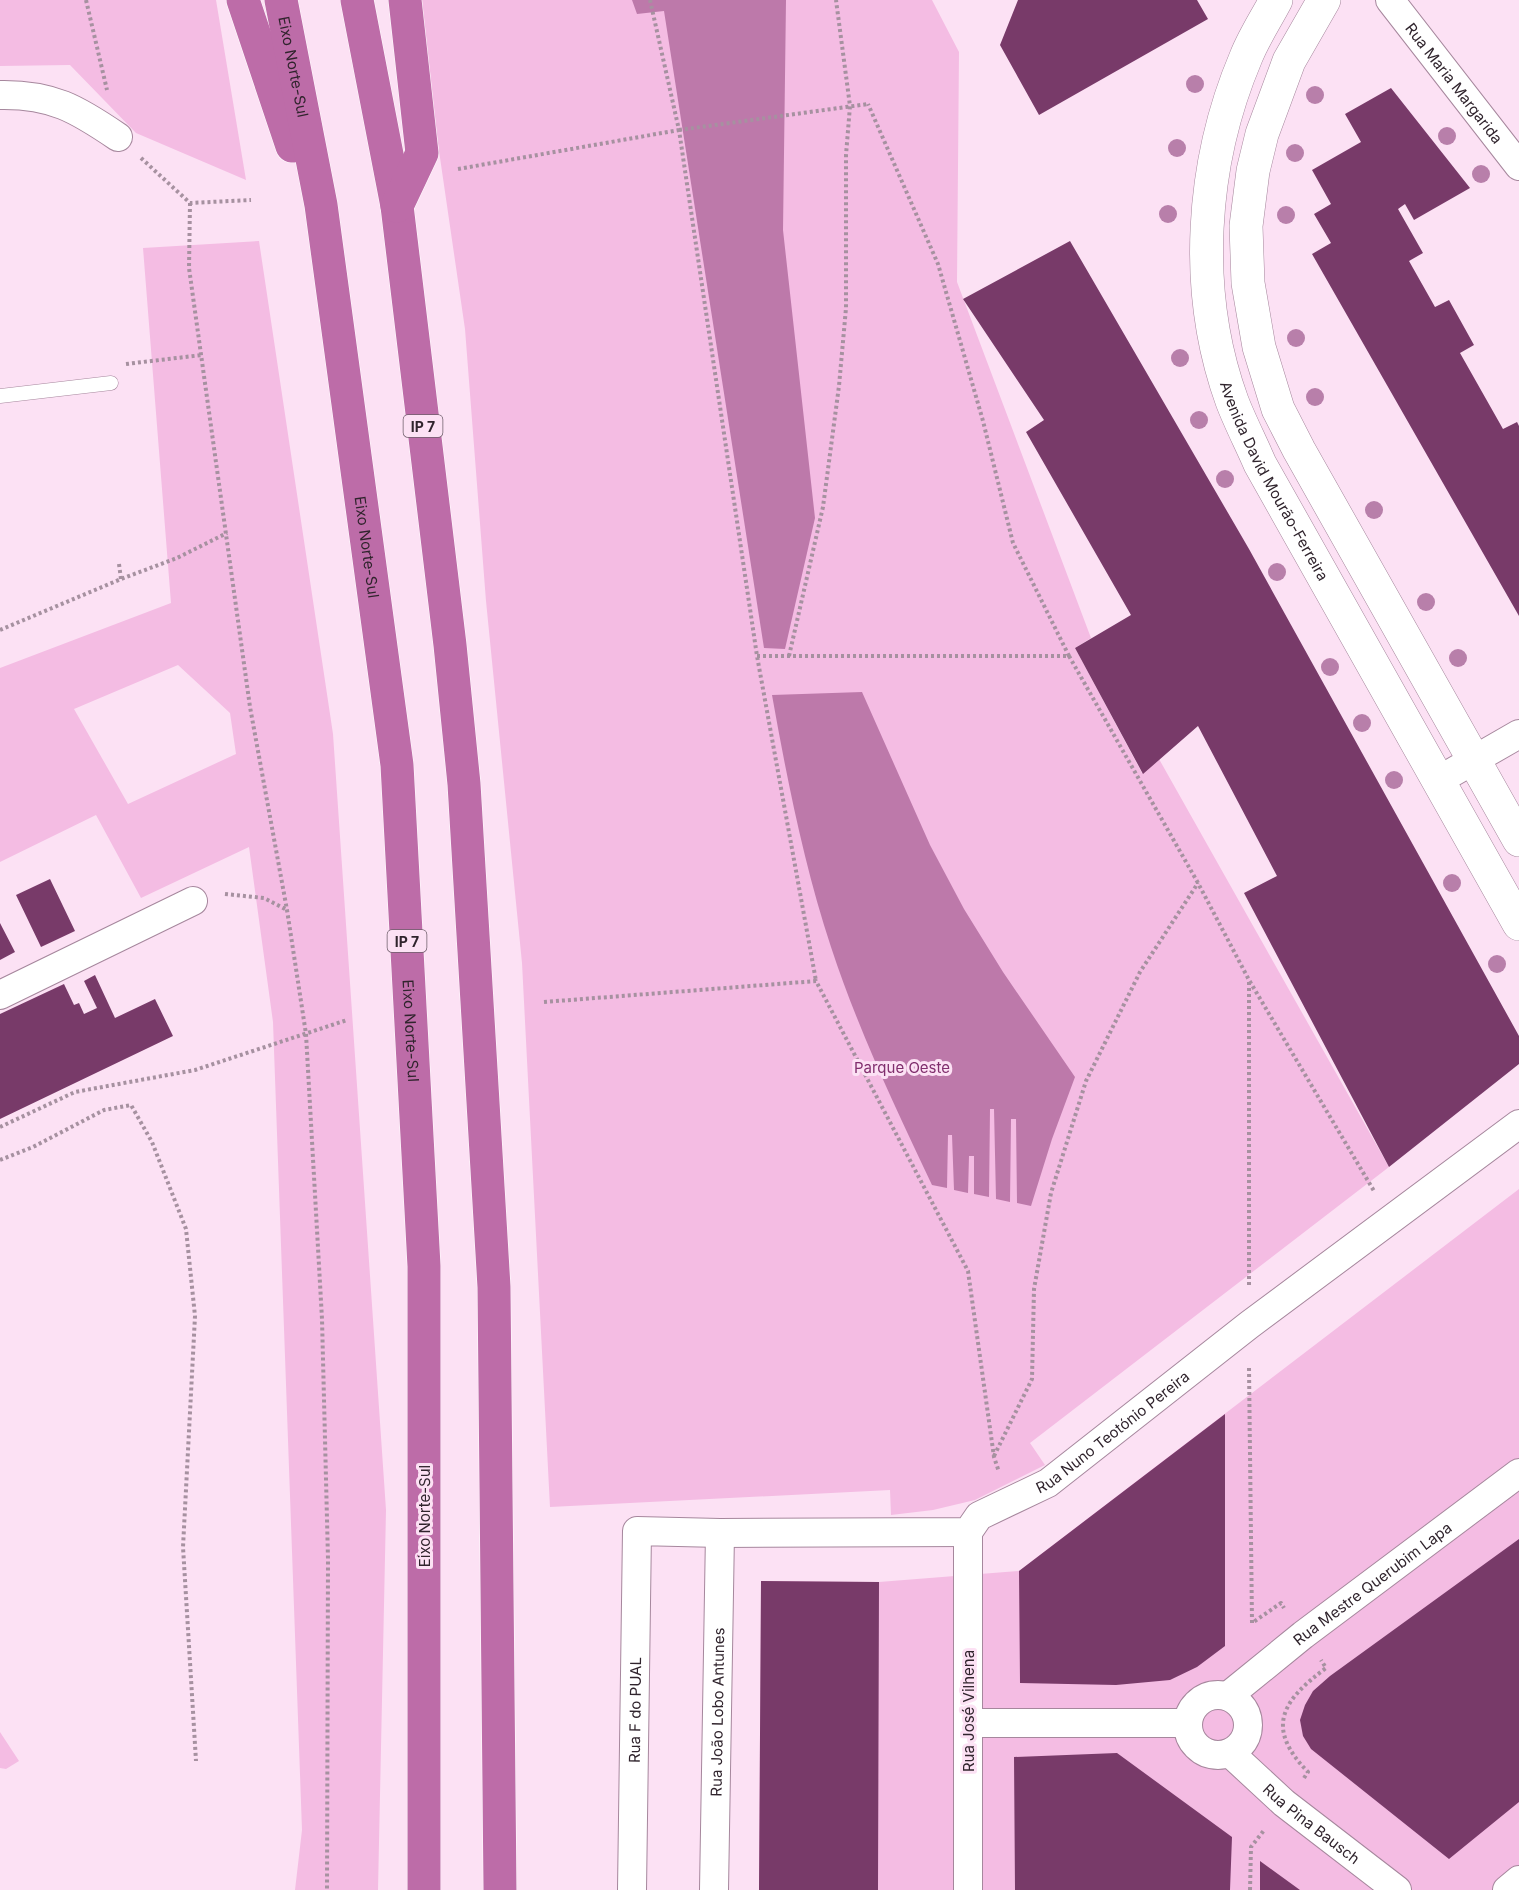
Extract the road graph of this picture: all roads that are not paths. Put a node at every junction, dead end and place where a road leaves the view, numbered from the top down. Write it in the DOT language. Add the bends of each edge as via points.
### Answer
graph roads {
  1 [pos="243,0"];
  2 [pos="281,0"];
  3 [pos="357,0"];
  4 [pos="405,0"];
  5 [pos="1276,0"];
  6 [pos="1324,0"];
  7 [pos="1390,0"];
  8 [pos="0,95"];
  9 [pos="118,137"];
  10 [pos="1519,166"];
  11 [pos="397,206"];
  12 [pos="328,254"];
  13 [pos="111,383"];
  14 [pos="0,396"];
  15 [pos="1519,734"];
  16 [pos="1474,759"];
  17 [pos="1439,780"];
  18 [pos="1519,840"];
  19 [pos="193,901"];
  20 [pos="1519,924"];
  21 [pos="0,995"];
  22 [pos="1519,1124"];
  23 [pos="1519,1473"];
  24 [pos="968,1532"];
  25 [pos="720,1533"];
  26 [pos="1228,1696"];
  27 [pos="1187,1723"];
  28 [pos="969,1724"];
  29 [pos="1230,1753"];
  30 [pos="1519,1880"];
  31 [pos="424,1890"];
  32 [pos="500,1890"];
  33 [pos="632,1890"];
  34 [pos="714,1890"];
  35 [pos="968,1890"];
  36 [pos="1397,1890"];
  37 [pos="1507,1890"];
  1 -- 12 [label="highway"];
  2 -- 12 [label="highway, Eixo Norte-Sul / IP 7"];
  3 -- 11 [label="highway, IP 7"];
  4 -- 11 [label="highway" via="422,153"];
  5 -- 17 [label="street, Avenida David Mourão-Ferreira" via="1246,56 1222,127 1208,202 1206,268 1213,333 1232,401 1260,464"];
  6 -- 16 [label="street" via="1289,61 1253,171 1246,226 1248,283 1258,347 1288,429"];
  7 -- 10 [label="street, Rua Maria Margarida"];
  8 -- 9 [label="street" via="57,102 81,112"];
  11 -- 32 [label="highway, IP 7" via="464,784 494,1287"];
  12 -- 31 [label="highway, Eixo Norte-Sul / IP 7" via="398,777 424,1266"];
  13 -- 14 [label="lane"];
  15 -- 16 [label="street"];
  16 -- 17 [label="street"];
  16 -- 18 [label="street"];
  17 -- 20 [label="street, Avenida David Mourão-Ferreira"];
  19 -- 21 [label="street"];
  22 -- 24 [label="street, Rua Nuno Teotónio Pereira" via="1249,1325 1048,1483 979,1516"];
  23 -- 26 [label="street, Rua Mestre Querubim Lapa"];
  24 -- 25 [label="street"];
  24 -- 28 [label="street, Rua José Vilhena"];
  25 -- 33 [label="street, Rua F do PUAL" via="637,1531"];
  25 -- 34 [label="street, Rua João Lobo Antunes"];
  26 -- 27 [label="street" via="1201,1699"];
  26 -- 29 [label="street" via="1244,1710 1248,1730 1238,1748"];
  27 -- 28 [label="street"];
  27 -- 29 [label="street" via="1188,1733 1200,1750 1219,1756"];
  28 -- 35 [label="street, Rua José Vilhena"];
  29 -- 36 [label="street, Rua Pina Bausch" via="1284,1803"];
  30 -- 37 [label="street"];
}
